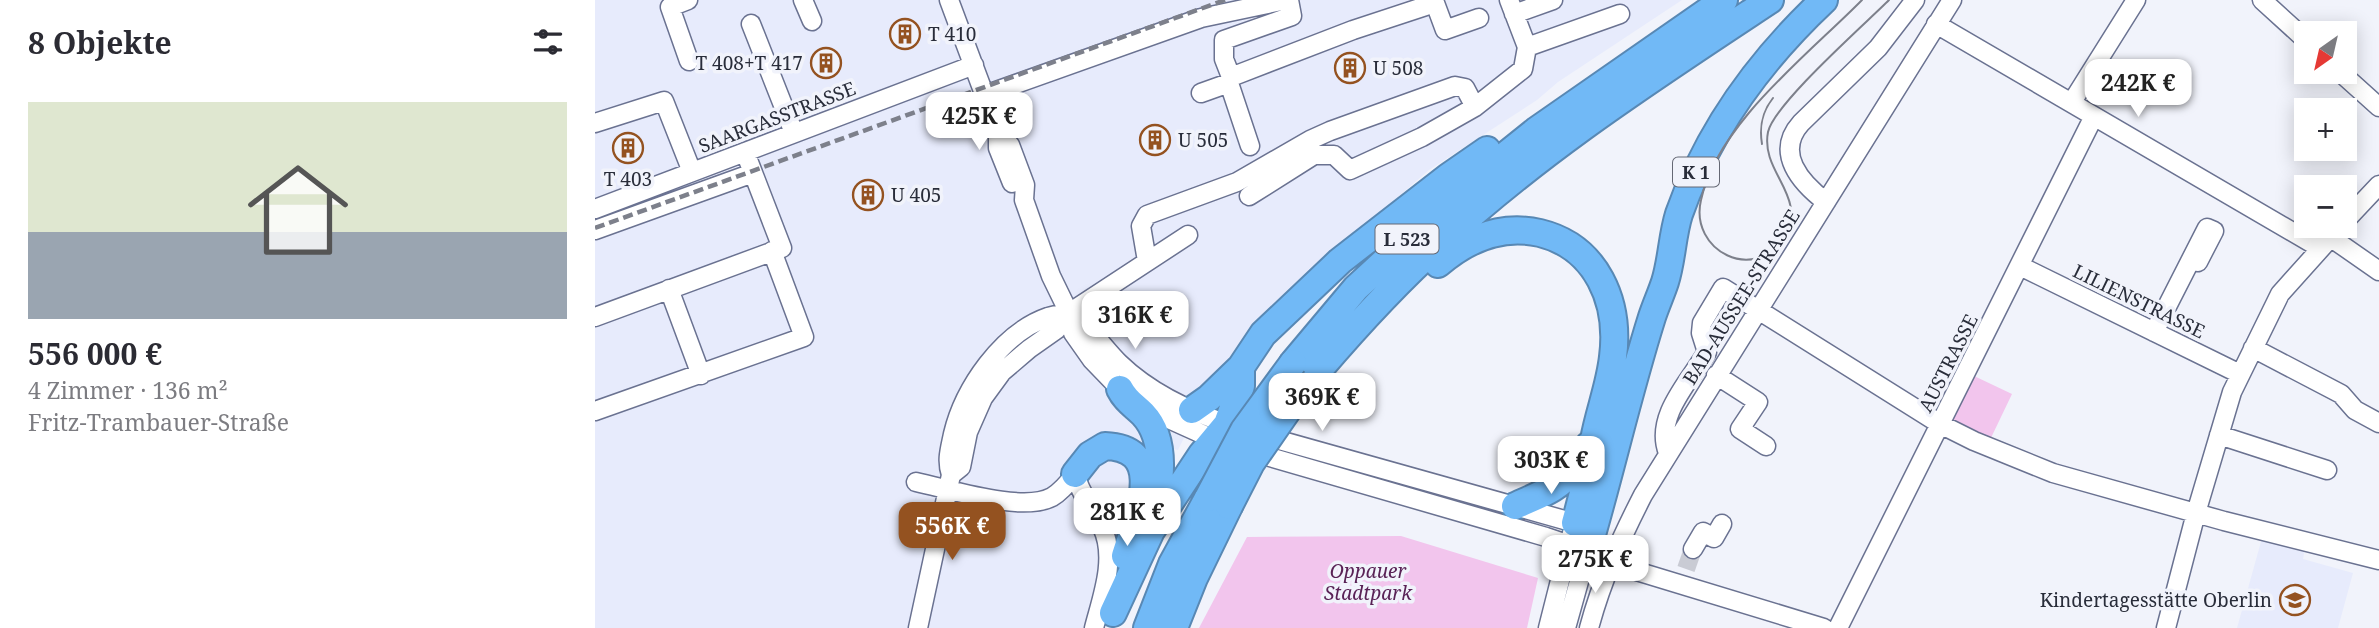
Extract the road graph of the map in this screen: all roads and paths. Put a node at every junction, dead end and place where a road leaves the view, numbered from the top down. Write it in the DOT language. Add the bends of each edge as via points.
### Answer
graph roads {
  1 [pos="688,0"];
  2 [pos="803,0"];
  3 [pos="949,0"];
  4 [pos="1287,0"];
  5 [pos="1553,0"];
  6 [pos="1724,0"];
  7 [pos="1770,0"];
  8 [pos="1824,0"];
  9 [pos="1952,0"];
  10 [pos="2136,0"];
  11 [pos="2263,0"];
  12 [pos="1913,3"];
  13 [pos="1511,7"];
  14 [pos="1620,14"];
  15 [pos="1479,18"];
  16 [pos="812,21"];
  17 [pos="751,24"];
  18 [pos="1936,24"];
  19 [pos="2294,29"];
  20 [pos="1527,47"];
  21 [pos="689,61"];
  22 [pos="974,65"];
  23 [pos="1230,80"];
  24 [pos="2353,84"];
  25 [pos="1201,93"];
  26 [pos="985,95"];
  27 [pos="2072,102"];
  28 [pos="1475,107"];
  29 [pos="2379,107"];
  30 [pos="2095,116"];
  31 [pos="595,123"];
  32 [pos="1537,130"];
  33 [pos="998,131"];
  34 [pos="794,133"];
  35 [pos="1250,146"];
  36 [pos="745,152"];
  37 [pos="692,172"];
  38 [pos="753,173"];
  39 [pos="2379,185"];
  40 [pos="1249,196"];
  41 [pos="1833,198"];
  42 [pos="1024,200"];
  43 [pos="2357,208"];
  44 [pos="595,209"];
  45 [pos="2294,218"];
  46 [pos="595,230"];
  47 [pos="1188,235"];
  48 [pos="2329,238"];
  49 [pos="2331,238"];
  50 [pos="772,251"];
  51 [pos="1147,261"];
  52 [pos="2198,262"];
  53 [pos="2019,266"];
  54 [pos="2379,271"];
  55 [pos="669,289"];
  56 [pos="1381,301"];
  57 [pos="1758,309"];
  58 [pos="1069,313"];
  59 [pos="595,317"];
  60 [pos="2154,332"];
  61 [pos="2253,348"];
  62 [pos="1241,367"];
  63 [pos="2240,374"];
  64 [pos="701,375"];
  65 [pos="1716,375"];
  66 [pos="1120,389"];
  67 [pos="1192,410"];
  68 [pos="595,411"];
  69 [pos="2379,423"];
  70 [pos="1940,424"];
  71 [pos="1221,433"];
  72 [pos="2219,435"];
  73 [pos="1593,442"];
  74 [pos="1766,446"];
  75 [pos="1668,453"];
  76 [pos="2327,470"];
  77 [pos="1076,474"];
  78 [pos="916,482"];
  79 [pos="950,482"];
  80 [pos="1218,502"];
  81 [pos="1515,506"];
  82 [pos="2196,513"];
  83 [pos="1722,524"];
  84 [pos="1151,531"];
  85 [pos="1581,539"];
  86 [pos="1693,549"];
  87 [pos="1611,559"];
  88 [pos="2379,559"];
  89 [pos="1105,623"];
  90 [pos="1817,627"];
  91 [pos="918,628"];
  92 [pos="1147,628"];
  93 [pos="1174,628"];
  94 [pos="1548,628"];
  95 [pos="1566,628"];
  96 [pos="1589,628"];
  97 [pos="1838,628"];
  98 [pos="2166,628"];
  1 -- 21 [label="street" via="670,7"];
  2 -- 16 [label="street"];
  3 -- 22 [label="street"];
  4 -- 23 [label="street" via="1292,16 1224,40"];
  4 -- 26 [label="street" via="1201,18"];
  5 -- 13 [label="street"];
  6 -- 32 [label="highway, L 523"];
  7 -- 56 [label="highway, L 523" via="1532,165 1429,253"];
  8 -- 85 [label="highway, K 1" via="1751,79 1693,179"];
  9 -- 18 [label="street, BAD-AUSSEE-STRASSE"];
  10 -- 27 [label="street"];
  11 -- 19 [label="street"];
  12 -- 41 [label="street" via="1862,47 1864,60 1837,87 1811,101 1808,115 1791,137 1790,156 1809,189"];
  13 -- 20 [label="street"];
  14 -- 20 [label="street"];
  15 -- 23 [label="street" via="1444,30 1435,2"];
  17 -- 34 [label="street"];
  18 -- 27 [label="street"];
  18 -- 41 [label="street, BAD-AUSSEE-STRASSE"];
  20 -- 28 [label="street" via="1523,69"];
  22 -- 26 [label="street"];
  22 -- 34 [label="street, SAARGASSTRASSE"];
  23 -- 25 [label="street"];
  23 -- 35 [label="street"];
  24 -- 29 [label="street"];
  26 -- 33 [label="street"];
  27 -- 30 [label="street"];
  28 -- 40 [label="street" via="1350,170 1334,155 1314,155"];
  28 -- 51 [label="street" via="1465,88 1455,86 1330,131 1237,182 1147,215 1141,226"];
  30 -- 45 [label="street"];
  30 -- 53 [label="street, AUSTRASSE"];
  31 -- 37 [label="street" via="664,101"];
  32 -- 62 [label="highway" via="1509,135 1340,261 1263,334"];
  32 -- 80 [label="highway, L 523, bridge" via="1461,191 1356,288 1244,430"];
  33 -- 42 [label="street" via="998,148 1014,188"];
  33 -- 42 [label="street" via="1010,145 1025,185"];
  34 -- 36 [label="street, SAARGASSTRASSE"];
  36 -- 37 [label="street, SAARGASSTRASSE"];
  36 -- 38 [label="street"];
  37 -- 44 [label="street, SAARGASSTRASSE"];
  38 -- 46 [label="street"];
  38 -- 50 [label="street" via="782,248"];
  39 -- 43 [label="street"];
  41 -- 57 [label="street, BAD-AUSSEE-STRASSE"];
  42 -- 58 [label="street"];
  47 -- 51 [label="street"];
  48 -- 61 [label="street" via="2280,294"];
  49 -- 54 [label="street"];
  50 -- 55 [label="street"];
  50 -- 64 [label="street" via="804,337"];
  51 -- 58 [label="street"];
  52 -- 60 [label="street" via="2214,231 2207,228"];
  53 -- 60 [label="street, LILIENSTRASSE"];
  53 -- 70 [label="street, AUSTRASSE"];
  55 -- 59 [label="street"];
  55 -- 64 [label="street"];
  56 -- 73 [label="highway" via="1416,283 1451,253 1497,231 1523,229 1572,246 1600,275 1614,327 1613,356"];
  56 -- 80 [label="highway, L 523, bridge" via="1301,391"];
  57 -- 65 [label="street, BAD-AUSSEE-STRASSE"];
  57 -- 70 [label="street"];
  57 -- 75 [label="street" via="1723,288 1702,323 1707,352 1665,422 1663,440"];
  58 -- 66 [label="street" via="1073,333"];
  58 -- 67 [label="street" via="1086,323 1137,379"];
  58 -- 79 [label="street" via="1056,330 1002,372 983,398 968,432 961,467"];
  60 -- 63 [label="street, LILIENSTRASSE"];
  61 -- 63 [label="street"];
  61 -- 69 [label="street" via="2341,394 2355,410"];
  62 -- 67 [label="highway"];
  62 -- 71 [label="highway" via="1241,386"];
  63 -- 72 [label="street"];
  64 -- 68 [label="street"];
  65 -- 74 [label="street" via="1758,402 1740,429"];
  65 -- 75 [label="street, BAD-AUSSEE-STRASSE"];
  66 -- 71 [label="street" via="1171,420"];
  66 -- 84 [label="highway" via="1125,400 1144,415 1159,451 1161,472"];
  67 -- 71 [label="street"];
  70 -- 82 [label="street" via="2053,473"];
  70 -- 97 [label="street, AUSTRASSE"];
  71 -- 81 [label="street" via="1293,445"];
  71 -- 84 [label="highway"];
  71 -- 85 [label="street"];
  72 -- 76 [label="street"];
  72 -- 82 [label="street"];
  73 -- 81 [label="highway" via="1557,486"];
  73 -- 85 [label="highway"];
  75 -- 87 [label="street, BAD-AUSSEE-STRASSE"];
  77 -- 79 [label="street" via="1064,488 1038,502 1009,501"];
  77 -- 89 [label="street" via="1082,495 1104,530 1108,552"];
  77 -- 89 [label="highway" via="1090,455 1105,446 1131,452 1142,463 1142,498"];
  78 -- 79 [label="street"];
  79 -- 91 [label="street"];
  80 -- 92 [label="highway, L 523" via="1172,564"];
  80 -- 93 [label="highway, L 523"];
  81 -- 85 [label="street"];
  82 -- 88 [label="street"];
  82 -- 98 [label="street"];
  83 -- 86 [label="street" via="1714,538 1703,532"];
  84 -- 89 [label="highway"];
  85 -- 87 [label="street"];
  85 -- 94 [label="street, K 1"];
  85 -- 95 [label="street, K 1"];
  87 -- 90 [label="street" via="1633,570 1684,577"];
  87 -- 96 [label="street, BAD-AUSSEE-STRASSE"];
}
